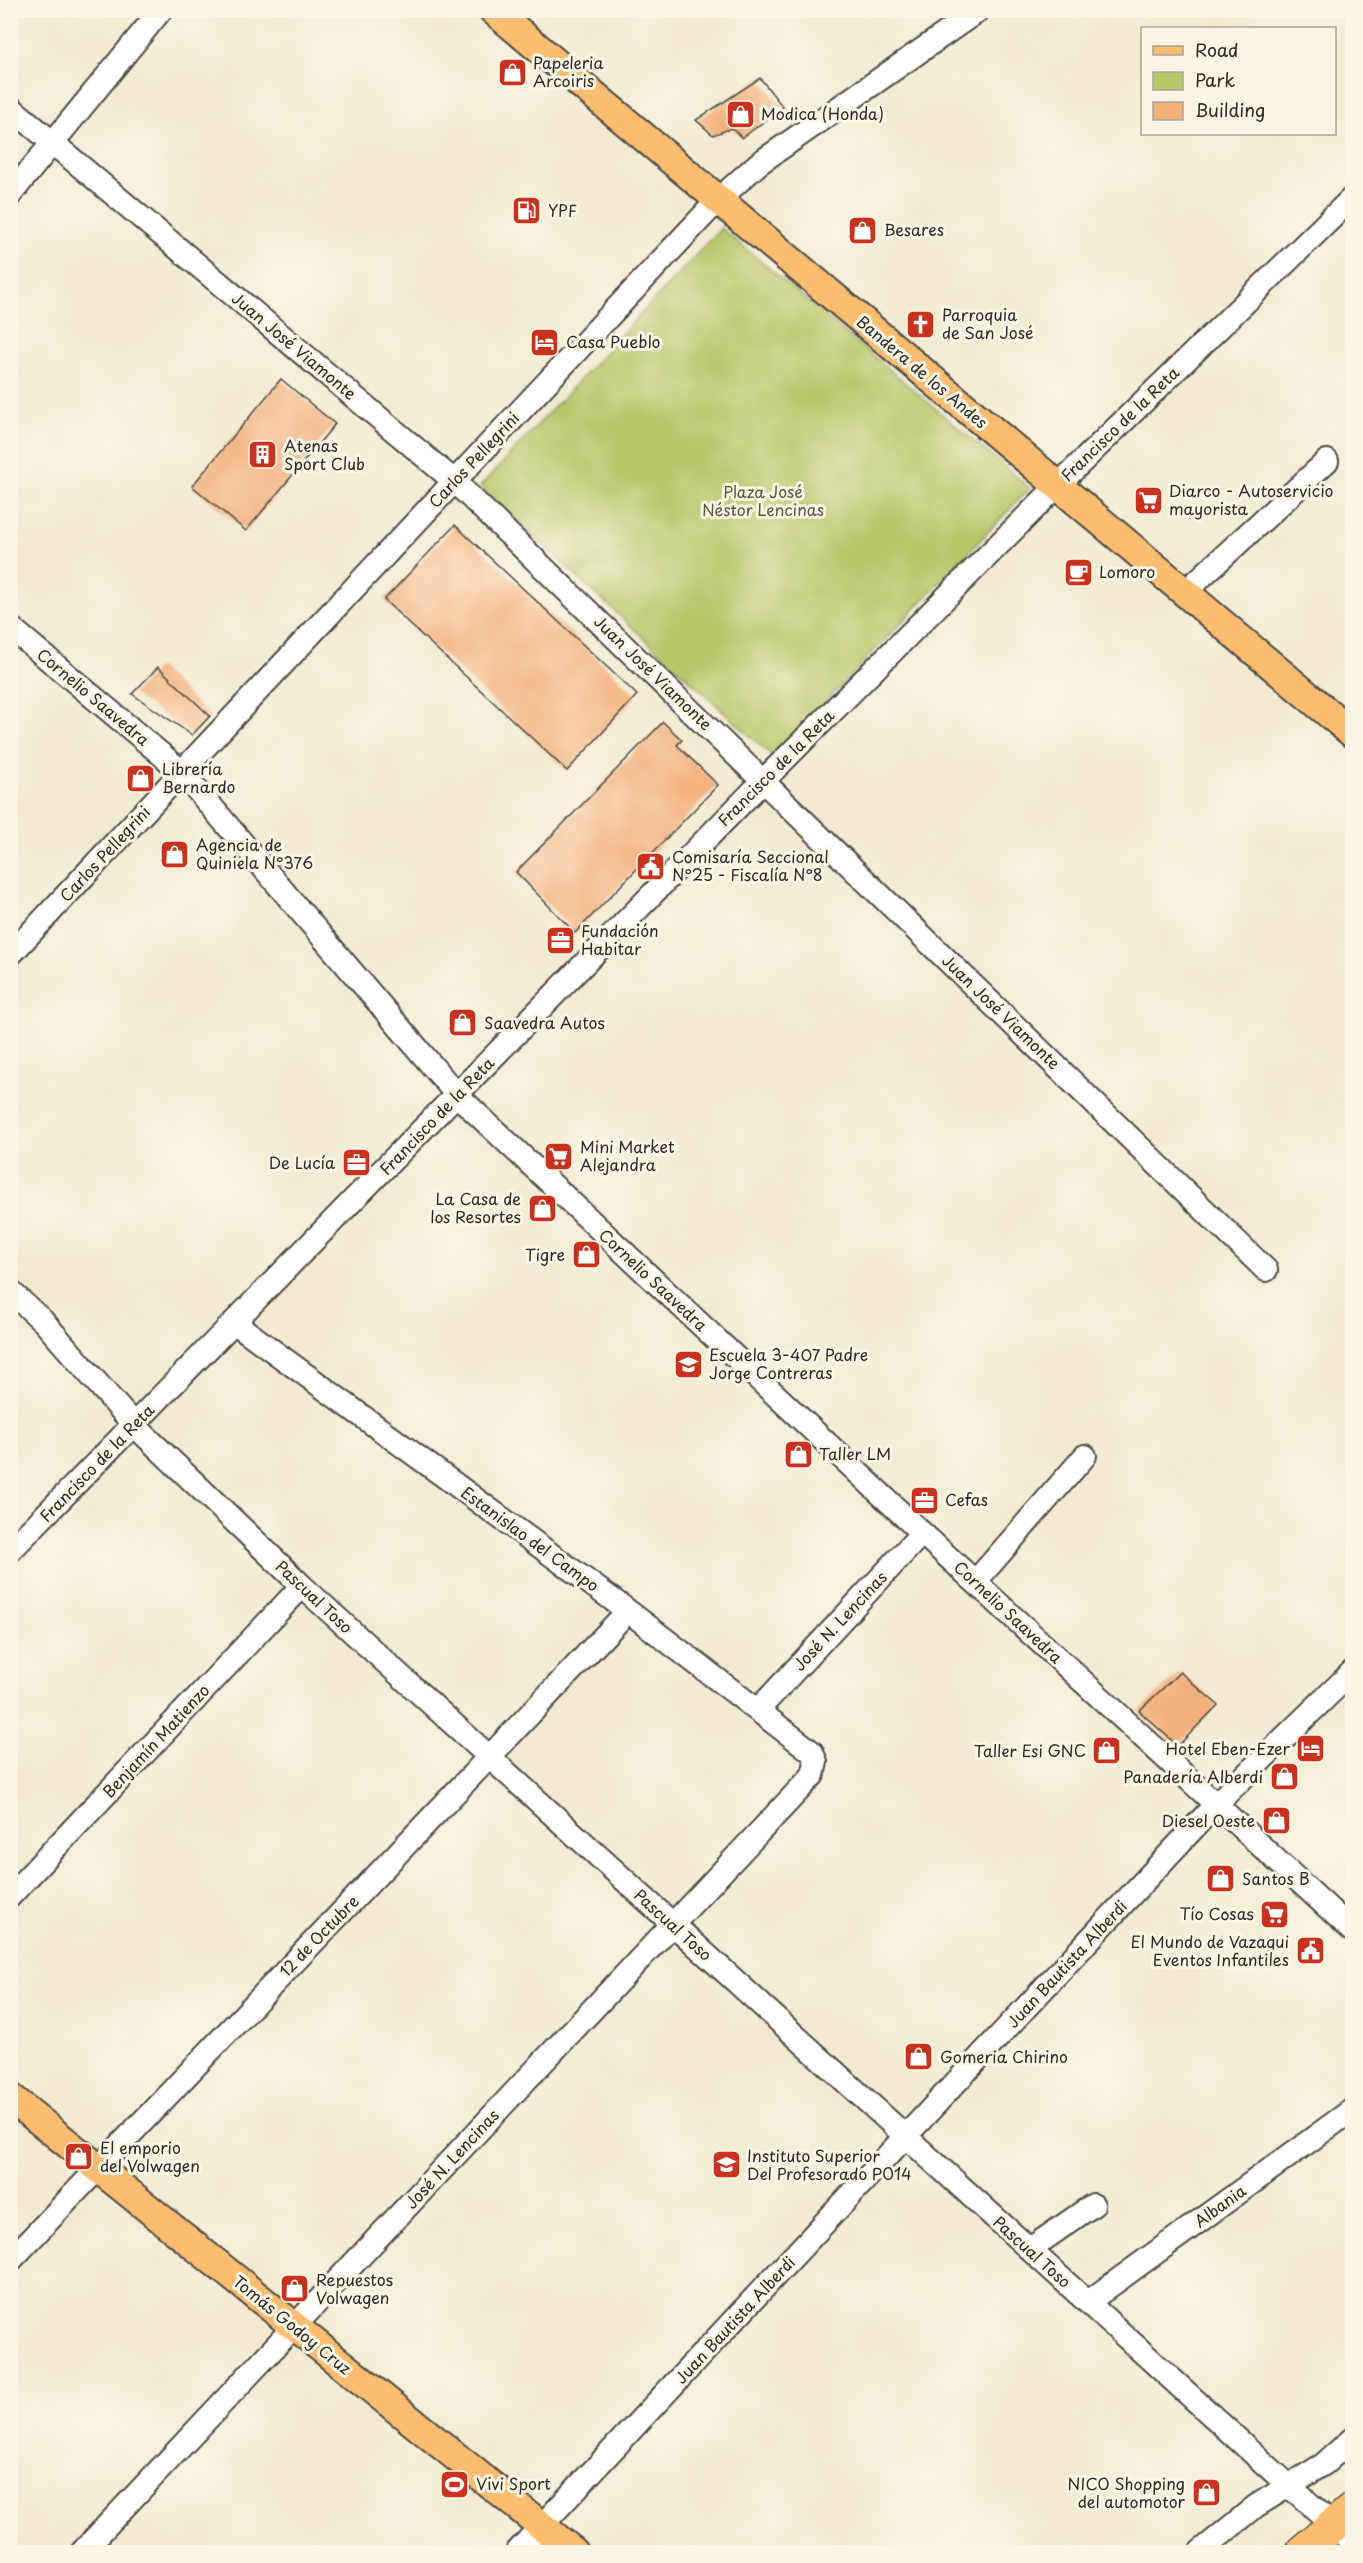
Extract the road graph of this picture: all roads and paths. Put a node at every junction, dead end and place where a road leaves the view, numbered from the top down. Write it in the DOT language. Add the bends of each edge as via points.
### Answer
graph roads {
  1 [pos="161,10"];
  2 [pos="492,10"];
  3 [pos="978,10"];
  4 [pos="10,107"];
  5 [pos="53,143"];
  6 [pos="10,195"];
  7 [pos="719,199"];
  8 [pos="1350,200"];
  9 [pos="1328,461"];
  10 [pos="454,481"];
  11 [pos="1057,486"];
  12 [pos="1185,592"];
  13 [pos="10,627"];
  14 [pos="1353,733"];
  15 [pos="181,771"];
  16 [pos="764,780"];
  17 [pos="10,955"];
  18 [pos="457,1095"];
  19 [pos="1266,1270"];
  20 [pos="10,1291"];
  21 [pos="235,1323"];
  22 [pos="134,1425"];
  23 [pos="1085,1456"];
  24 [pos="922,1533"];
  25 [pos="10,1551"];
  26 [pos="975,1582"];
  27 [pos="302,1586"];
  28 [pos="628,1611"];
  29 [pos="1350,1680"];
  30 [pos="758,1710"];
  31 [pos="489,1757"];
  32 [pos="816,1762"];
  33 [pos="1217,1803"];
  34 [pos="10,1896"];
  35 [pos="673,1925"];
  36 [pos="1353,1930"];
  37 [pos="10,2097"];
  38 [pos="1353,2110"];
  39 [pos="906,2137"];
  40 [pos="98,2168"];
  41 [pos="1093,2205"];
  42 [pos="1030,2249"];
  43 [pos="10,2261"];
  44 [pos="1088,2302"];
  45 [pos="293,2327"];
  46 [pos="1353,2439"];
  47 [pos="1288,2485"];
  48 [pos="1347,2525"];
  49 [pos="542,2526"];
  50 [pos="82,2553"];
  51 [pos="517,2553"];
  52 [pos="574,2553"];
  53 [pos="1200,2553"];
  54 [pos="1302,2553"];
  1 -- 5 [label="street"];
  2 -- 7 [label="main road, Bandera de los Andes"];
  3 -- 7 [label="street, Carlos Pellegrini" via="758,164"];
  4 -- 5 [label="street, Juan José Viamonte"];
  5 -- 6 [label="street"];
  5 -- 10 [label="street, Juan José Viamonte"];
  7 -- 10 [label="street, Carlos Pellegrini"];
  7 -- 11 [label="main road, Bandera de los Andes"];
  8 -- 11 [label="street, Francisco de la Reta"];
  9 -- 12 [label="street"];
  10 -- 15 [label="street, Carlos Pellegrini"];
  10 -- 16 [label="street, Juan José Viamonte"];
  11 -- 12 [label="main road, Bandera de los Andes"];
  11 -- 16 [label="street, Francisco de la Reta"];
  12 -- 14 [label="main road, Bandera de los Andes"];
  13 -- 15 [label="street, Cornelio Saavedra"];
  15 -- 17 [label="street, Carlos Pellegrini"];
  15 -- 18 [label="street, Cornelio Saavedra"];
  16 -- 18 [label="street, Francisco de la Reta"];
  16 -- 19 [label="street, Juan José Viamonte"];
  18 -- 21 [label="street, Francisco de la Reta"];
  18 -- 24 [label="street, Cornelio Saavedra"];
  20 -- 22 [label="street, Pascual Toso" via="44,1322"];
  21 -- 22 [label="street, Francisco de la Reta"];
  21 -- 28 [label="street, Estanislao del Campo"];
  22 -- 25 [label="street, Francisco de la Reta"];
  22 -- 27 [label="street, Pascual Toso"];
  23 -- 26 [label="street"];
  24 -- 26 [label="street, Cornelio Saavedra"];
  24 -- 30 [label="street, José N. Lencinas"];
  26 -- 33 [label="street, Cornelio Saavedra"];
  27 -- 31 [label="street, Pascual Toso"];
  27 -- 34 [label="street, Benjamín Matienzo"];
  28 -- 30 [label="street, Estanislao del Campo"];
  28 -- 31 [label="street, 12 de Octubre"];
  29 -- 33 [label="street, Juan Bautista Alberdi"];
  30 -- 32 [label="street, Estanislao del Campo" via="812,1752"];
  31 -- 35 [label="street, Pascual Toso"];
  31 -- 40 [label="street, 12 de Octubre"];
  32 -- 35 [label="street, José N. Lencinas" via="813,1775"];
  33 -- 36 [label="street, Cornelio Saavedra"];
  33 -- 39 [label="street, Juan Bautista Alberdi"];
  35 -- 39 [label="street, Pascual Toso"];
  35 -- 45 [label="street, José N. Lencinas"];
  37 -- 40 [label="main road, Tomás Godoy Cruz"];
  38 -- 44 [label="street, Albania"];
  39 -- 42 [label="street, Pascual Toso"];
  39 -- 49 [label="street, Juan Bautista Alberdi"];
  40 -- 43 [label="street, 12 de Octubre"];
  40 -- 45 [label="main road, Tomás Godoy Cruz"];
  41 -- 42 [label="street"];
  42 -- 44 [label="street, Pascual Toso"];
  44 -- 47 [label="street, Pascual Toso"];
  45 -- 49 [label="main road, Tomás Godoy Cruz"];
  45 -- 50 [label="street, José N. Lencinas"];
  46 -- 47 [label="street" via="1324,2464"];
  47 -- 48 [label="street, Pascual Toso"];
  47 -- 53 [label="street"];
  48 -- 54 [label="highway"];
  49 -- 51 [label="street, Juan Bautista Alberdi"];
  49 -- 52 [label="main road, Tomás Godoy Cruz"];
}
